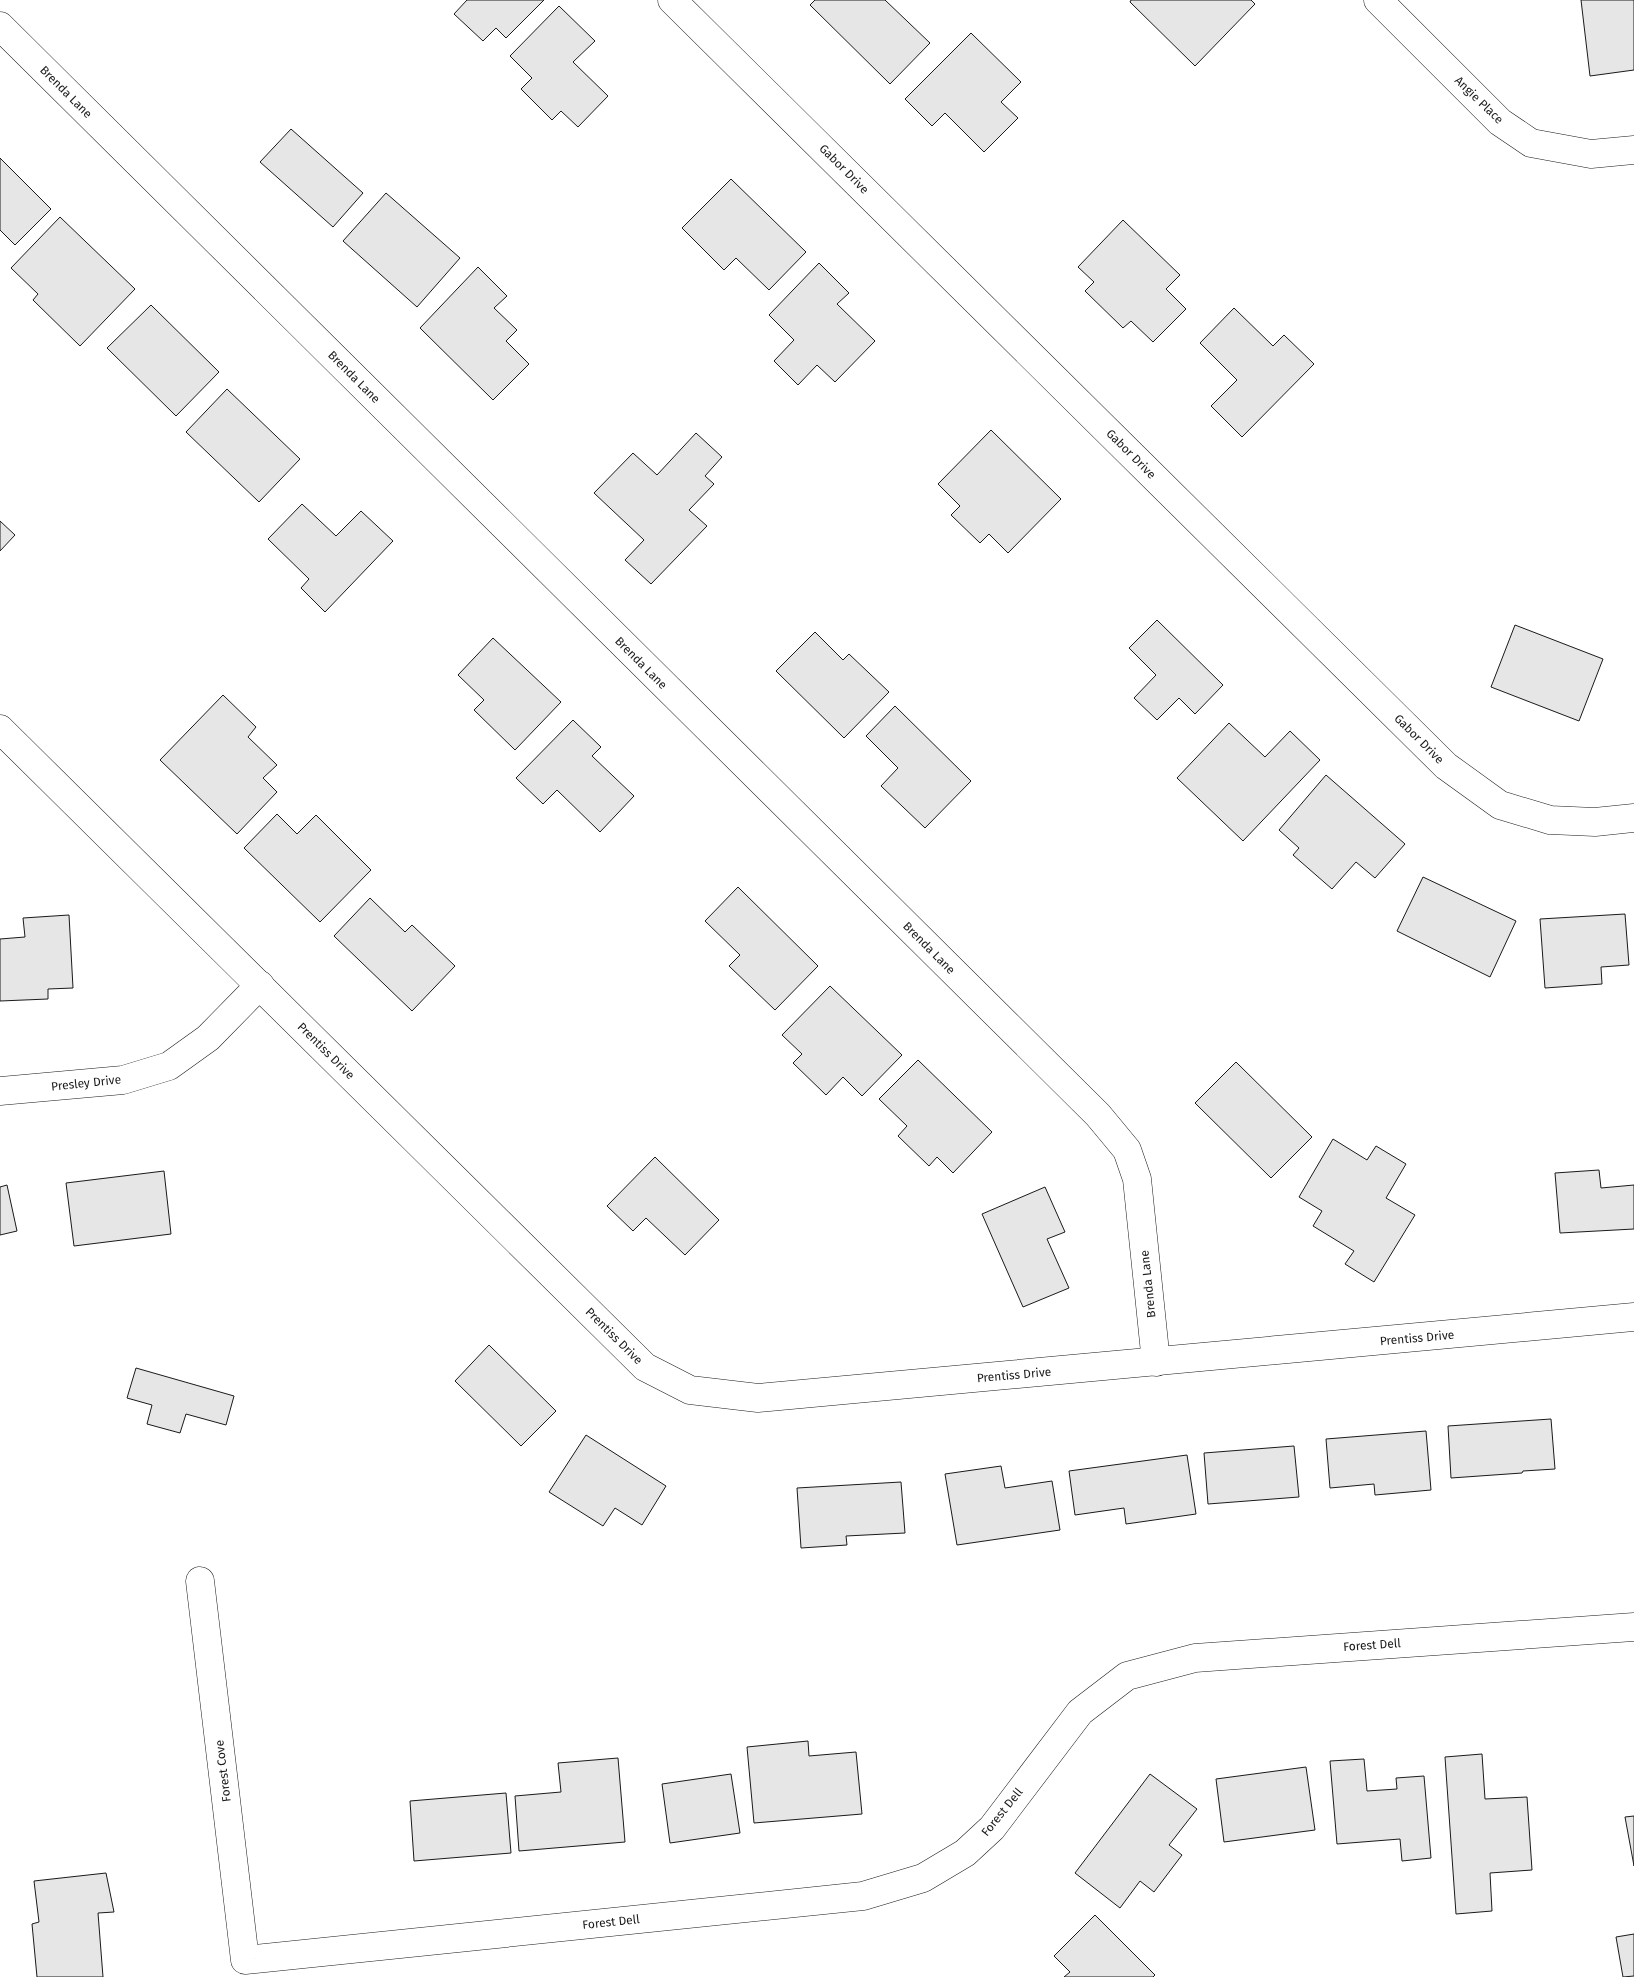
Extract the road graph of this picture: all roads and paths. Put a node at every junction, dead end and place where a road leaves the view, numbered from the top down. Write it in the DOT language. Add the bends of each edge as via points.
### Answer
graph roads {
  1 [pos="672,0"];
  2 [pos="1378,0"];
  3 [pos="0,26"];
  4 [pos="1634,150"];
  5 [pos="0,730"];
  6 [pos="1634,818"];
  7 [pos="260,985"];
  8 [pos="0,1091"];
  9 [pos="1634,1317"];
  10 [pos="1156,1362"];
  11 [pos="200,1582"];
  12 [pos="1634,1627"];
  13 [pos="245,1960"];
  1 -- 6 [label="street, Gabor Drive" via="1446,766 1500,805 1550,820 1595,822"];
  2 -- 4 [label="street, Angie Place" via="1500,122 1531,143 1591,154"];
  3 -- 10 [label="street, Brenda Lane" via="1098,1115 1127,1150 1137,1179"];
  5 -- 7 [label="street, Prentiss Drive"];
  7 -- 8 [label="street, Presley Drive" via="208,1038 169,1066 123,1080"];
  7 -- 10 [label="street, Prentiss Drive" via="645,1367 690,1390 758,1398"];
  9 -- 10 [label="street, Prentiss Drive"];
  11 -- 13 [label="street, Forest Cove"];
  12 -- 13 [label="street, Forest Dell" via="1195,1658 1127,1676 1080,1712 992,1828 965,1853 923,1878 863,1896"];
}
